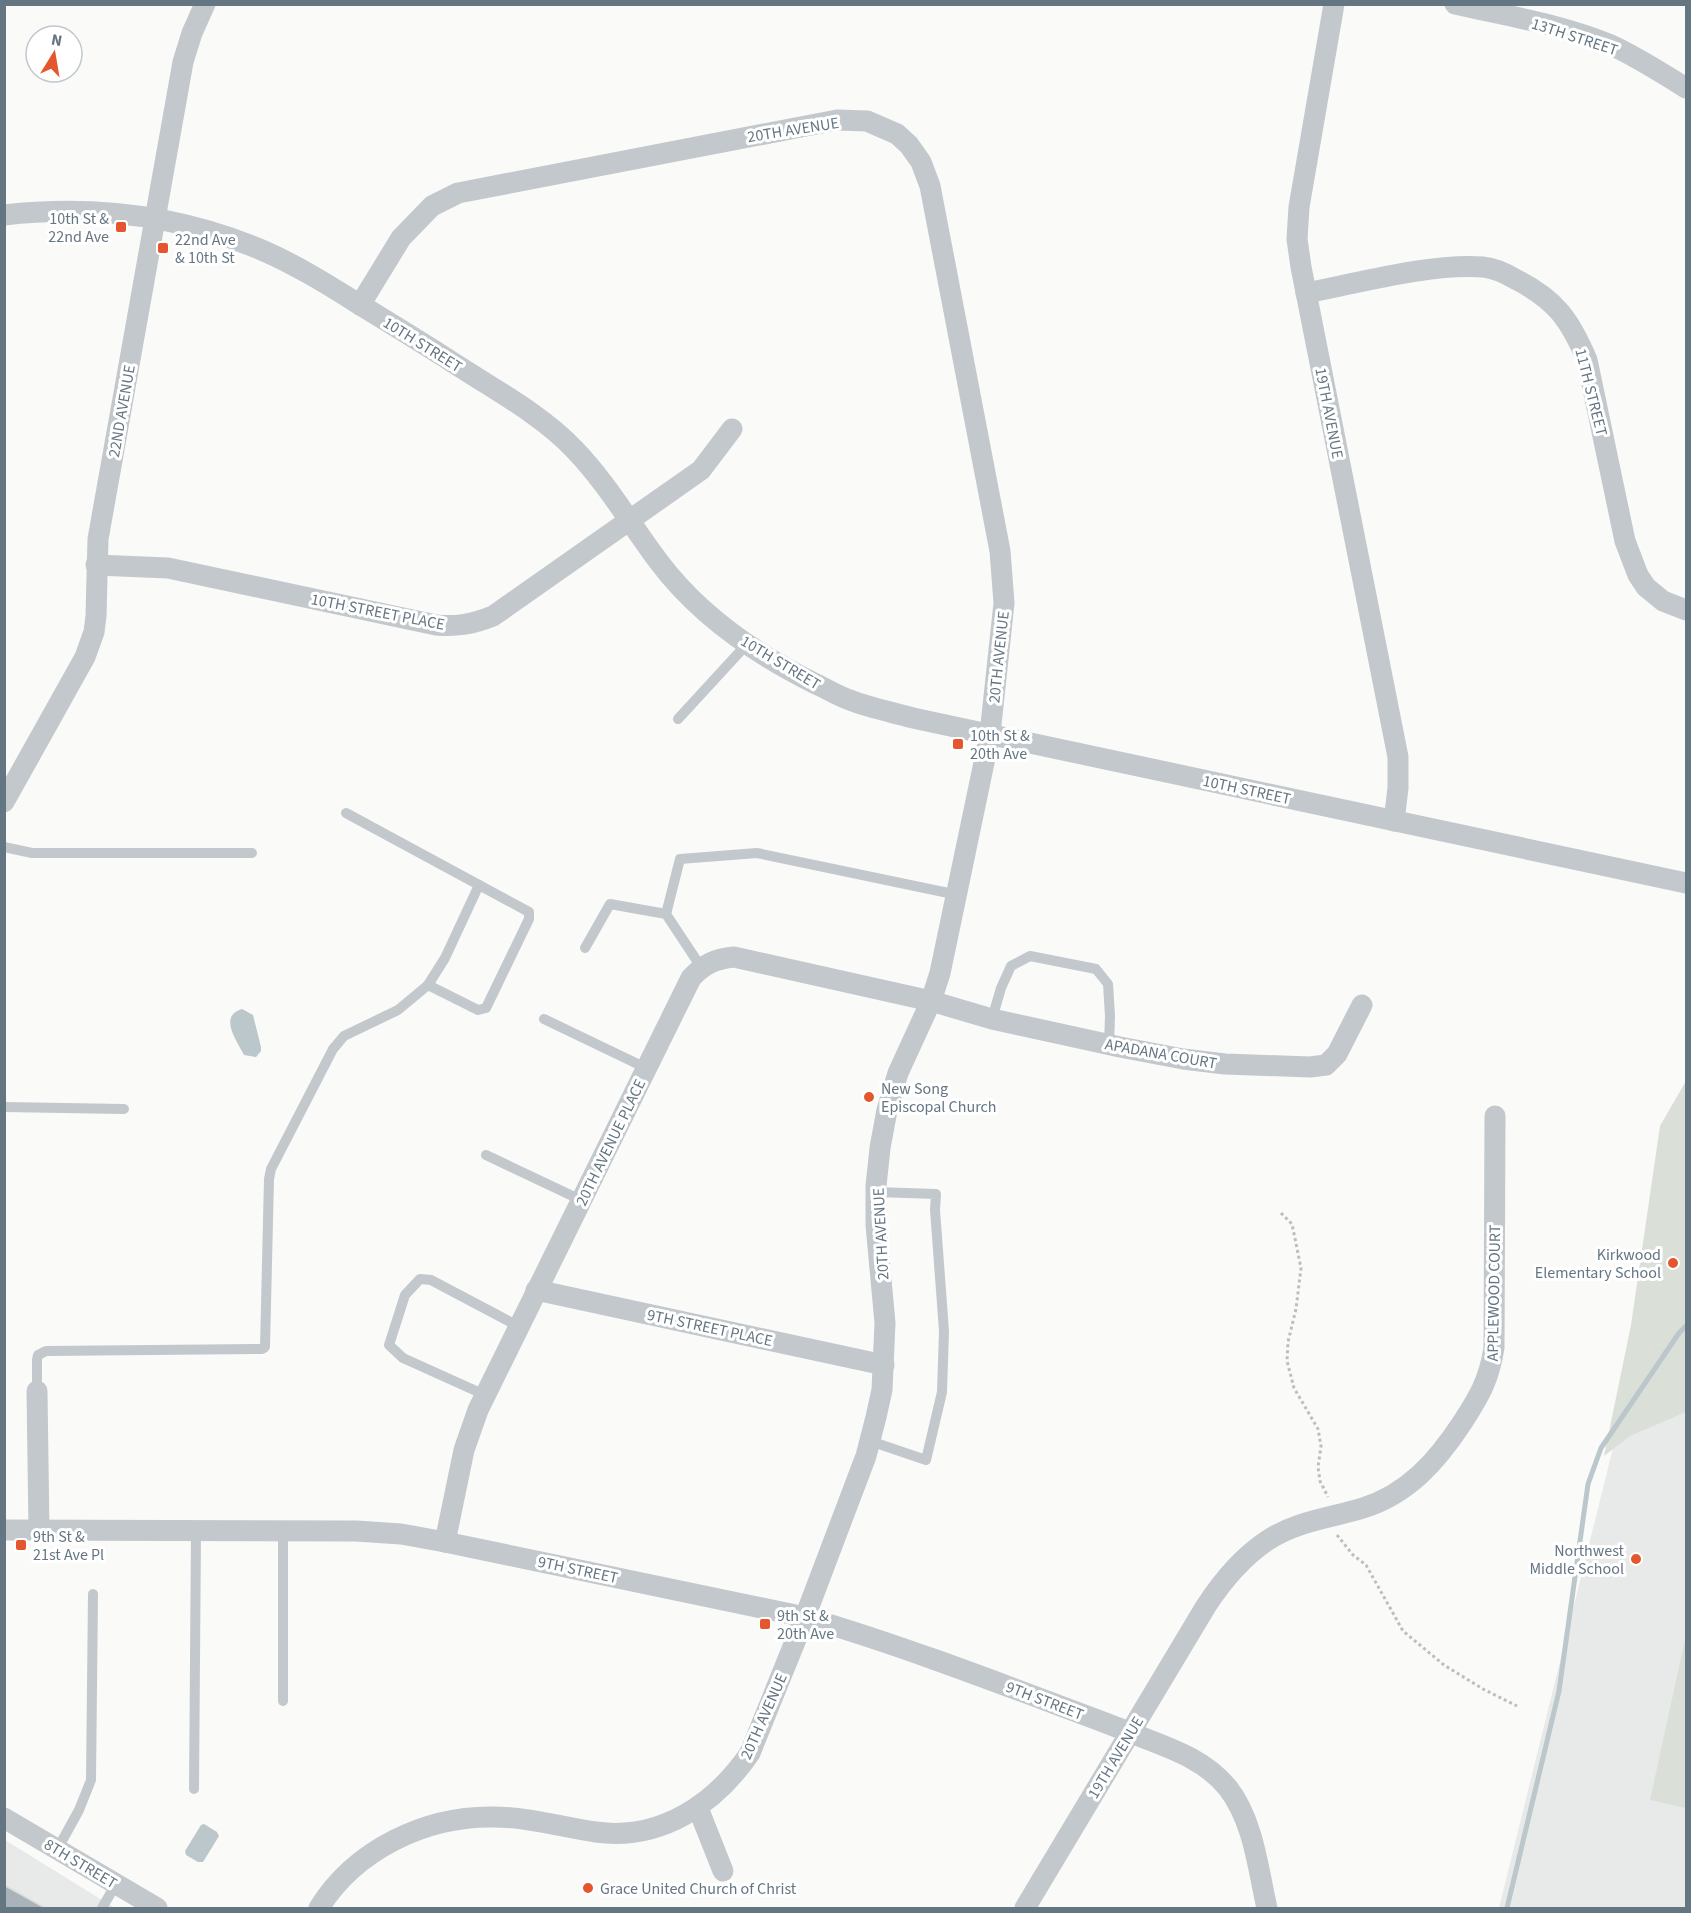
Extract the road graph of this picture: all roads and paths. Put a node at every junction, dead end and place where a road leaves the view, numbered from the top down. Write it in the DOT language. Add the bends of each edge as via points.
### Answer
graph roads {
  1 [pos="205,4"];
  2 [pos="1334,4"];
  3 [pos="1455,4"];
  4 [pos="1686,88"];
  5 [pos="4,215"];
  6 [pos="155,218"];
  7 [pos="1306,293"];
  8 [pos="360,305"];
  9 [pos="732,429"];
  10 [pos="630,520"];
  11 [pos="96,565"];
  12 [pos="1686,609"];
  13 [pos="747,644"];
  14 [pos="678,719"];
  15 [pos="990,734"];
  16 [pos="4,802"];
  17 [pos="346,813"];
  18 [pos="1394,821"];
  19 [pos="4,847"];
  20 [pos="252,853"];
  21 [pos="1686,883"];
  22 [pos="479,885"];
  23 [pos="958,895"];
  24 [pos="666,914"];
  25 [pos="585,948"];
  26 [pos="701,967"];
  27 [pos="428,985"];
  28 [pos="931,1001"];
  29 [pos="1362,1005"];
  30 [pos="544,1019"];
  31 [pos="992,1019"];
  32 [pos="1109,1045"];
  33 [pos="646,1068"];
  34 [pos="4,1107"];
  35 [pos="124,1109"];
  36 [pos="1495,1116"];
  37 [pos="486,1155"];
  38 [pos="876,1192"];
  39 [pos="581,1200"];
  40 [pos="1281,1213"];
  41 [pos="536,1290"];
  42 [pos="519,1326"];
  43 [pos="884,1365"];
  44 [pos="37,1391"];
  45 [pos="485,1395"];
  46 [pos="870,1441"];
  47 [pos="1331,1515"];
  48 [pos="4,1530"];
  49 [pos="39,1530"];
  50 [pos="196,1531"];
  51 [pos="283,1532"];
  52 [pos="445,1542"];
  53 [pos="93,1594"];
  54 [pos="1206,1606"];
  55 [pos="806,1617"];
  56 [pos="284,1701"];
  57 [pos="1517,1706"];
  58 [pos="1130,1732"];
  59 [pos="194,1789"];
  60 [pos="698,1808"];
  61 [pos="4,1818"];
  62 [pos="57,1850"];
  63 [pos="723,1871"];
  64 [pos="116,1884"];
  65 [pos="102,1908"];
  66 [pos="157,1908"];
  67 [pos="319,1908"];
  68 [pos="1025,1908"];
  69 [pos="1267,1908"];
  1 -- 6 [label="street, 22ND AVENUE" via="183,63"];
  2 -- 7 [label="street, 19TH AVENUE" via="1299,207 1297,239"];
  3 -- 4 [label="street, 13TH STREET" via="1544,24 1600,42 1651,65"];
  5 -- 6 [label="street, 10TH STREET" via="69,211"];
  6 -- 8 [label="street, 10TH STREET" via="266,251"];
  6 -- 11 [label="street, 22ND AVENUE"];
  7 -- 12 [label="street, 11TH STREET" via="1428,269 1485,267 1507,274 1557,306 1576,333 1587,360 1625,541 1638,575 1663,601"];
  7 -- 18 [label="street, 19TH AVENUE" via="1398,757"];
  8 -- 10 [label="street, 10TH STREET" via="556,432 576,450"];
  8 -- 15 [label="street, 20TH AVENUE" via="401,238 432,206 458,193 837,120 867,121 897,134 921,162 930,186 1000,551 1004,603"];
  9 -- 10 [label="street, 10TH STREET PLACE" via="701,470"];
  10 -- 11 [label="street, 10TH STREET PLACE" via="493,616 453,627 168,568"];
  10 -- 13 [label="street, 10TH STREET" via="660,564 704,611"];
  11 -- 16 [label="street, 22ND AVENUE" via="96,616 85,657"];
  13 -- 14 [label="lane"];
  13 -- 15 [label="street, 10TH STREET" via="849,700"];
  15 -- 18 [label="street, 10TH STREET"];
  15 -- 23 [label="street, 20TH AVENUE"];
  17 -- 22 [label="lane"];
  18 -- 21 [label="street, 10TH STREET"];
  19 -- 20 [label="lane" via="33,853"];
  22 -- 27 [label="lane"];
  22 -- 27 [label="lane" via="530,915 486,1008 478,1010"];
  23 -- 24 [label="lane" via="757,853 680,859"];
  23 -- 28 [label="street, 20TH AVENUE"];
  24 -- 25 [label="lane" via="610,904"];
  24 -- 26 [label="lane"];
  26 -- 28 [label="street" via="719,958 734,957"];
  26 -- 33 [label="street, 20TH AVENUE PLACE" via="691,978"];
  27 -- 44 [label="lane" via="405,1005 351,1032 338,1043 275,1159 269,1179 265,1347 46,1351 38,1355"];
  28 -- 31 [label="street, APADANA COURT"];
  28 -- 38 [label="street, 20TH AVENUE" via="898,1073 887,1110"];
  29 -- 32 [label="street, APADANA COURT" via="1326,1065 1225,1064"];
  30 -- 33 [label="lane"];
  31 -- 32 [label="street, APADANA COURT"];
  31 -- 32 [label="lane" via="1011,966 1030,956 1096,969 1108,984"];
  33 -- 39 [label="street, 20TH AVENUE PLACE"];
  34 -- 35 [label="lane"];
  36 -- 47 [label="street, APPLEWOOD COURT" via="1494,1348 1483,1391 1446,1448 1414,1481 1364,1508"];
  37 -- 39 [label="lane"];
  38 -- 43 [label="street, 20TH AVENUE"];
  38 -- 46 [label="lane" via="936,1194 944,1331 942,1392 926,1460"];
  39 -- 41 [label="street, 20TH AVENUE PLACE"];
  40 -- 47 [label="path" via="1292,1224 1301,1268 1287,1361 1294,1388 1318,1429 1320,1481"];
  41 -- 42 [label="street, 20TH AVENUE PLACE"];
  41 -- 43 [label="street, 9TH STREET PLACE"];
  42 -- 45 [label="street, 20TH AVENUE PLACE"];
  42 -- 45 [label="lane" via="431,1280 420,1279 405,1295 389,1345 403,1358"];
  43 -- 46 [label="street, 20TH AVENUE"];
  44 -- 49 [label="street"];
  45 -- 52 [label="street, 20TH AVENUE PLACE" via="464,1450"];
  46 -- 55 [label="street, 20TH AVENUE"];
  47 -- 54 [label="street, APPLEWOOD COURT" via="1269,1539 1229,1574"];
  47 -- 57 [label="path" via="1334,1530 1366,1565 1403,1631 1444,1665"];
  48 -- 49 [label="street, 9TH STREET"];
  49 -- 50 [label="street, 9TH STREET"];
  50 -- 51 [label="street, 9TH STREET"];
  50 -- 59 [label="lane"];
  51 -- 52 [label="street, 9TH STREET" via="356,1531"];
  51 -- 56 [label="lane"];
  52 -- 55 [label="street, 9TH STREET"];
  53 -- 62 [label="lane" via="91,1780"];
  54 -- 58 [label="street, 19TH AVENUE"];
  55 -- 58 [label="street, 9TH STREET" via="904,1647"];
  55 -- 60 [label="street, 20TH AVENUE" via="750,1753 719,1791"];
  58 -- 68 [label="street, 19TH AVENUE"];
  58 -- 69 [label="street, 9TH STREET" via="1194,1758 1228,1788 1250,1829"];
  60 -- 63 [label="street"];
  60 -- 67 [label="street, 20TH AVENUE" via="653,1828 626,1832 599,1832 492,1816 430,1825 380,1848 338,1884"];
  61 -- 62 [label="street, 8TH STREET"];
  62 -- 64 [label="street, 8TH STREET"];
  64 -- 65 [label="lane"];
  64 -- 66 [label="street, 8TH STREET"];
}
